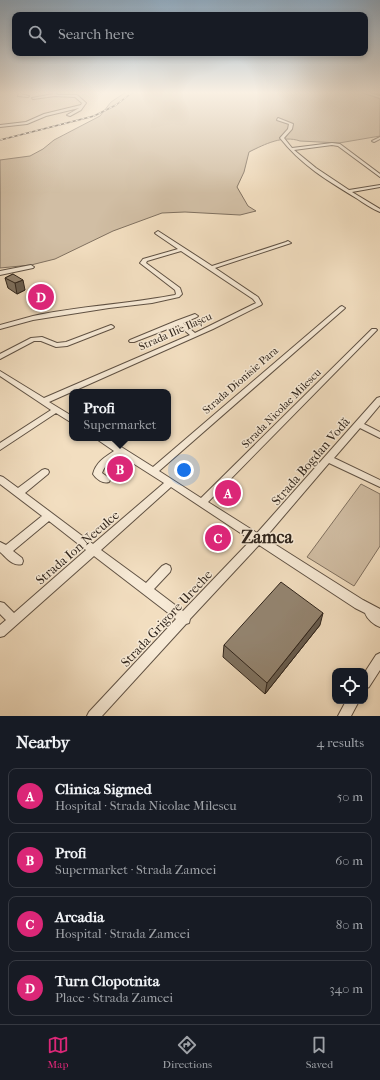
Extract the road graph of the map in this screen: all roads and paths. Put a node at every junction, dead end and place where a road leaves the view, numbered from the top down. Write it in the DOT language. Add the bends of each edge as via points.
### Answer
graph roads {
  1 [pos="291,125"];
  2 [pos="380,138"];
  3 [pos="374,141"];
  4 [pos="293,149"];
  5 [pos="380,176"];
  6 [pos="380,186"];
  7 [pos="350,191"];
  8 [pos="380,211"];
  9 [pos="158,233"];
  10 [pos="288,243"];
  11 [pos="182,249"];
  12 [pos="31,267"];
  13 [pos="210,268"];
  14 [pos="0,273"];
  15 [pos="342,308"];
  16 [pos="195,316"];
  17 [pos="178,322"];
  18 [pos="111,327"];
  19 [pos="0,328"];
  20 [pos="374,330"];
  21 [pos="194,335"];
  22 [pos="132,341"];
  23 [pos="0,357"];
  24 [pos="0,373"];
  25 [pos="73,389"];
  26 [pos="69,391"];
  27 [pos="380,400"];
  28 [pos="44,402"];
  29 [pos="56,410"];
  30 [pos="69,418"];
  31 [pos="358,424"];
  32 [pos="380,435"];
  33 [pos="107,441"];
  34 [pos="0,448"];
  35 [pos="122,450"];
  36 [pos="328,459"];
  37 [pos="154,470"];
  38 [pos="45,472"];
  39 [pos="0,479"];
  40 [pos="106,480"];
  41 [pos="171,482"];
  42 [pos="380,484"];
  43 [pos="18,493"];
  44 [pos="203,502"];
  45 [pos="48,516"];
  46 [pos="259,538"];
  47 [pos="3,549"];
  48 [pos="94,550"];
  49 [pos="18,561"];
  50 [pos="166,569"];
  51 [pos="146,590"];
  52 [pos="359,604"];
  53 [pos="0,607"];
  54 [pos="380,615"];
  55 [pos="185,619"];
  56 [pos="14,620"];
  57 [pos="380,622"];
  58 [pos="0,632"];
  59 [pos="380,660"];
  60 [pos="368,678"];
  61 [pos="352,704"];
  62 [pos="93,716"];
  63 [pos="344,716"];
  1 -- 4 [label="street" via="282,138"];
  2 -- 3 [label="street"];
  4 -- 5 [label="street" via="337,145"];
  4 -- 7 [label="street" via="310,166"];
  6 -- 7 [label="street"];
  7 -- 8 [label="street"];
  9 -- 11 [label="street, Strada Ilie Ilașcu"];
  10 -- 13 [label="street"];
  11 -- 13 [label="street, Strada Ilie Ilașcu"];
  11 -- 19 [label="street" via="145,260 143,263 178,289 177,296 33,318"];
  12 -- 14 [label="street"];
  13 -- 21 [label="street, Strada Ilie Ilașcu" via="256,298 259,304"];
  15 -- 37 [label="street, Strada Dionisie Para"];
  16 -- 17 [label="street"];
  17 -- 21 [label="street"];
  17 -- 22 [label="street"];
  18 -- 23 [label="street" via="67,344 56,345 42,339 32,339"];
  20 -- 44 [label="street, Strada Nicolae Milescu"];
  21 -- 25 [label="street, Strada Ilie Ilașcu"];
  24 -- 28 [label="street"];
  26 -- 28 [label="street, Strada Ilie Ilașcu"];
  27 -- 31 [label="street, Strada Bogdan Vodă"];
  28 -- 29 [label="street"];
  29 -- 30 [label="street"];
  29 -- 34 [label="street"];
  31 -- 32 [label="street"];
  31 -- 36 [label="street, Strada Bogdan Vodă"];
  33 -- 35 [label="street"];
  35 -- 37 [label="street"];
  35 -- 40 [label="street" via="98,469 97,474"];
  36 -- 42 [label="street"];
  36 -- 46 [label="street, Strada Bogdan Vodă"];
  37 -- 41 [label="street"];
  38 -- 43 [label="street"];
  39 -- 43 [label="street"];
  41 -- 44 [label="street"];
  41 -- 48 [label="street, Strada Ion Neculce"];
  43 -- 45 [label="street"];
  44 -- 46 [label="street"];
  45 -- 47 [label="street"];
  45 -- 48 [label="street"];
  46 -- 52 [label="street"];
  46 -- 55 [label="street, Strada Grigore Ureche"];
  47 -- 49 [label="street"];
  48 -- 51 [label="street"];
  48 -- 56 [label="street, Strada Ion Neculce"];
  50 -- 51 [label="street"];
  51 -- 55 [label="street"];
  52 -- 54 [label="street"];
  52 -- 57 [label="street"];
  53 -- 56 [label="street"];
  55 -- 62 [label="street, Strada Grigore Ureche"];
  56 -- 58 [label="street, Strada Ion Neculce"];
  59 -- 60 [label="street"];
  61 -- 63 [label="street"];
}
